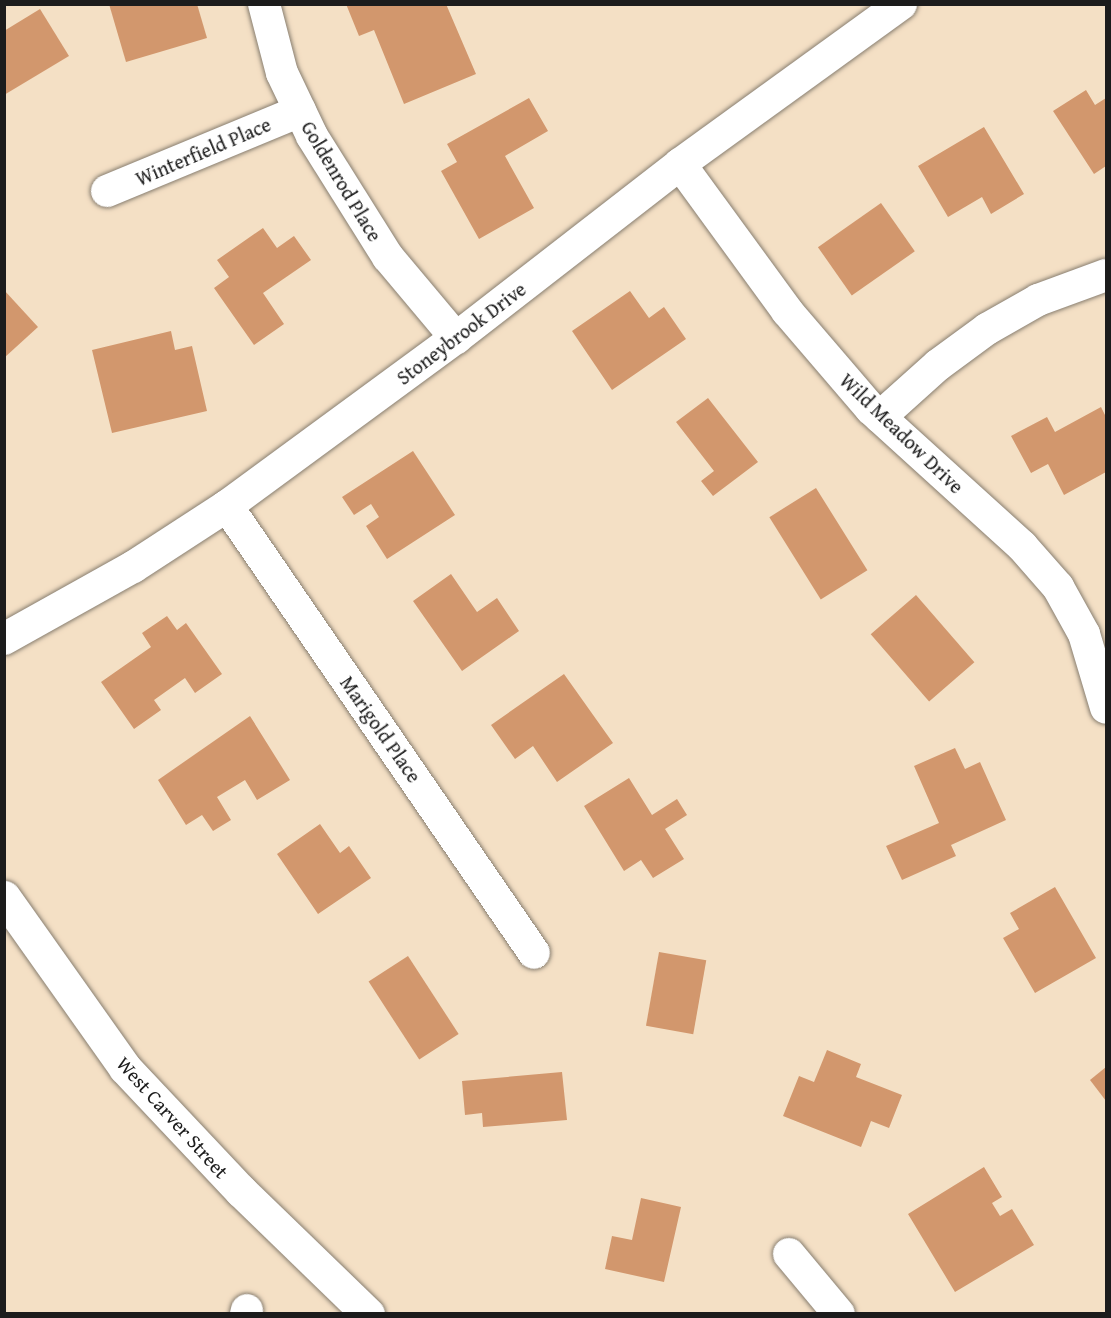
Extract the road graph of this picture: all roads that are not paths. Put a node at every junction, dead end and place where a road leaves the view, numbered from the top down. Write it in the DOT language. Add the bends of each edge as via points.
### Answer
graph roads {
  1 [pos="264,4"];
  2 [pos="901,4"];
  3 [pos="300,111"];
  4 [pos="680,164"];
  5 [pos="106,191"];
  6 [pos="1107,275"];
  7 [pos="456,338"];
  8 [pos="880,417"];
  9 [pos="227,506"];
  10 [pos="4,639"];
  11 [pos="1107,708"];
  12 [pos="4,897"];
  13 [pos="534,953"];
  14 [pos="789,1254"];
  15 [pos="368,1314"];
  16 [pos="839,1314"];
  1 -- 3 [label="street, Goldenrod Place" via="282,73"];
  2 -- 4 [label="street, Stoneybrook Drive"];
  3 -- 5 [label="street, Winterfield Place"];
  3 -- 7 [label="street, Goldenrod Place" via="325,159 388,257"];
  4 -- 7 [label="street, Stoneybrook Drive"];
  4 -- 8 [label="street, Wild Meadow Drive" via="787,311"];
  6 -- 8 [label="street" via="1038,300 996,324 938,365"];
  7 -- 9 [label="street, Stoneybrook Drive"];
  8 -- 11 [label="street, Wild Meadow Drive" via="1022,546 1058,587 1084,634"];
  9 -- 10 [label="street, Stoneybrook Drive" via="133,567"];
  9 -- 13 [label="street, Marigold Place"];
  12 -- 15 [label="street, West Carver Street" via="125,1068 241,1191"];
  14 -- 16 [label="street"];
}
